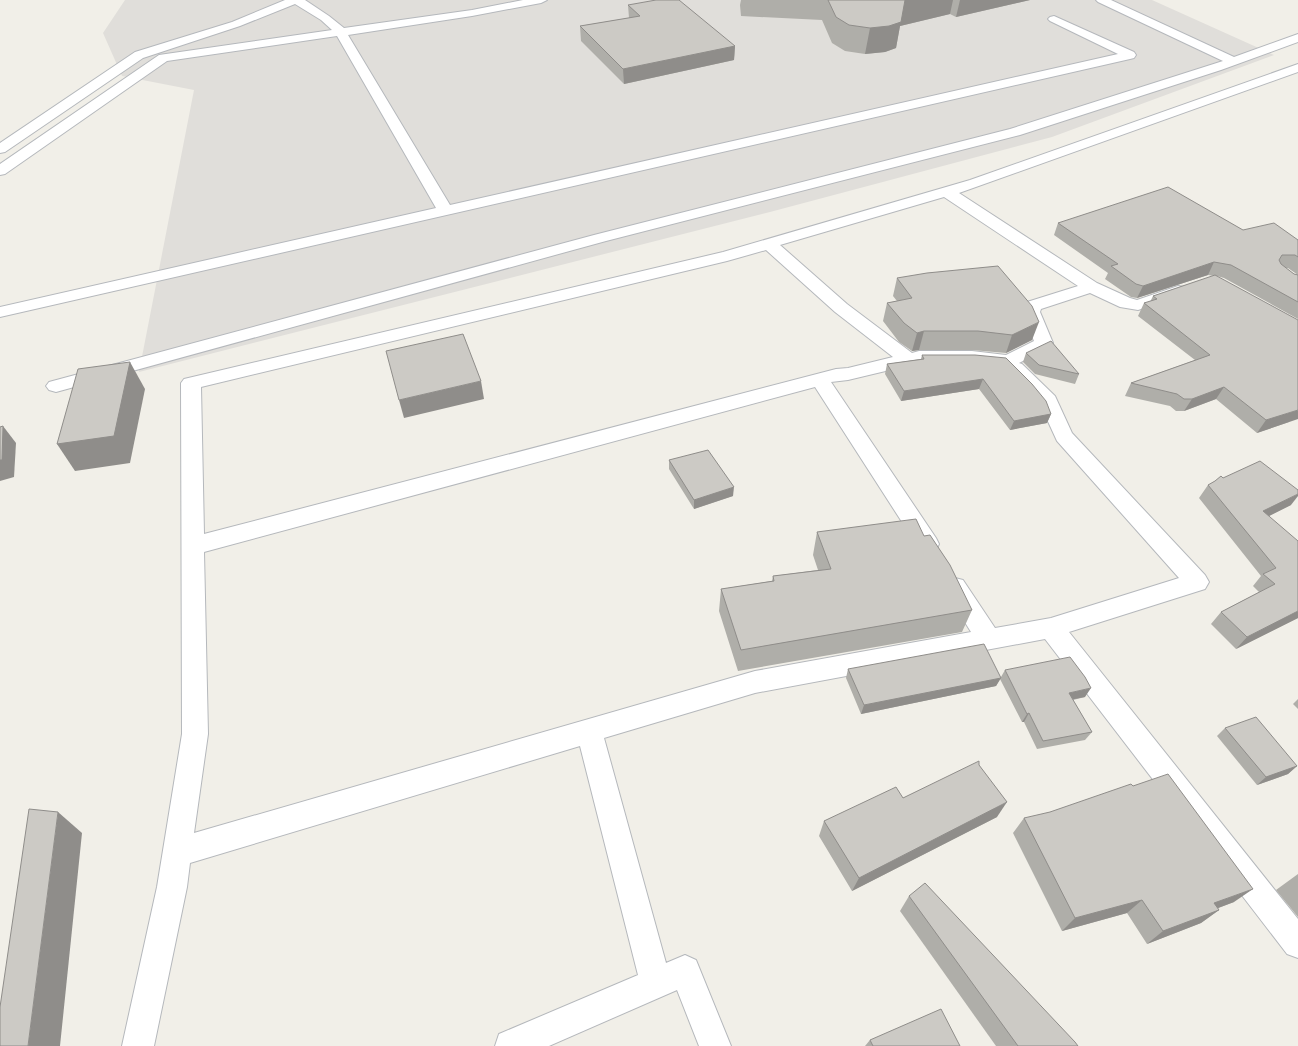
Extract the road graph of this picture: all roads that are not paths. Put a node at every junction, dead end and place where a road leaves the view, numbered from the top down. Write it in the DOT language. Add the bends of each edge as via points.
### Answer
graph roads {
  1 [pos="296,0"];
  2 [pos="541,0"];
  3 [pos="1102,0"];
  4 [pos="1054,19"];
  5 [pos="341,32"];
  6 [pos="1298,38"];
  7 [pos="1234,61"];
  8 [pos="1298,68"];
  9 [pos="0,149"];
  10 [pos="0,171"];
  11 [pos="946,191"];
  12 [pos="445,210"];
  13 [pos="769,244"];
  14 [pos="1194,286"];
  15 [pos="1091,288"];
  16 [pos="0,312"];
  17 [pos="908,359"];
  18 [pos="1008,361"];
  19 [pos="820,380"];
  20 [pos="56,386"];
  21 [pos="193,546"];
  22 [pos="1051,628"];
  23 [pos="989,639"];
  24 [pos="589,731"];
  25 [pos="178,852"];
  26 [pos="1298,943"];
  27 [pos="656,984"];
  28 [pos="138,1046"];
  29 [pos="511,1046"];
  30 [pos="715,1046"];
  1 -- 5 [label="street" via="325,18"];
  1 -- 9 [label="street" via="236,24 139,55"];
  2 -- 5 [label="street"];
  3 -- 7 [label="street"];
  4 -- 12 [label="street" via="1130,54"];
  5 -- 10 [label="street" via="163,58"];
  5 -- 12 [label="street"];
  6 -- 7 [label="street"];
  7 -- 20 [label="street" via="1014,132 600,238"];
  8 -- 11 [label="street" via="975,183"];
  11 -- 13 [label="street"];
  11 -- 15 [label="street"];
  12 -- 16 [label="street"];
  13 -- 17 [label="street" via="841,308"];
  13 -- 21 [label="street" via="190,383"];
  14 -- 15 [label="street" via="1138,305 1126,303"];
  15 -- 18 [label="street" via="1033,306 1031,312 1044,343"];
  17 -- 18 [label="street" via="972,357"];
  17 -- 19 [label="street"];
  18 -- 22 [label="street" via="1048,401 1064,436 1197,582"];
  19 -- 21 [label="street"];
  19 -- 23 [label="street"];
  21 -- 25 [label="street" via="195,734"];
  22 -- 23 [label="street"];
  22 -- 26 [label="street"];
  23 -- 24 [label="street" via="755,682"];
  24 -- 25 [label="street"];
  24 -- 27 [label="street"];
  25 -- 28 [label="street"];
  27 -- 29 [label="street"];
  27 -- 30 [label="street" via="685,971"];
}
